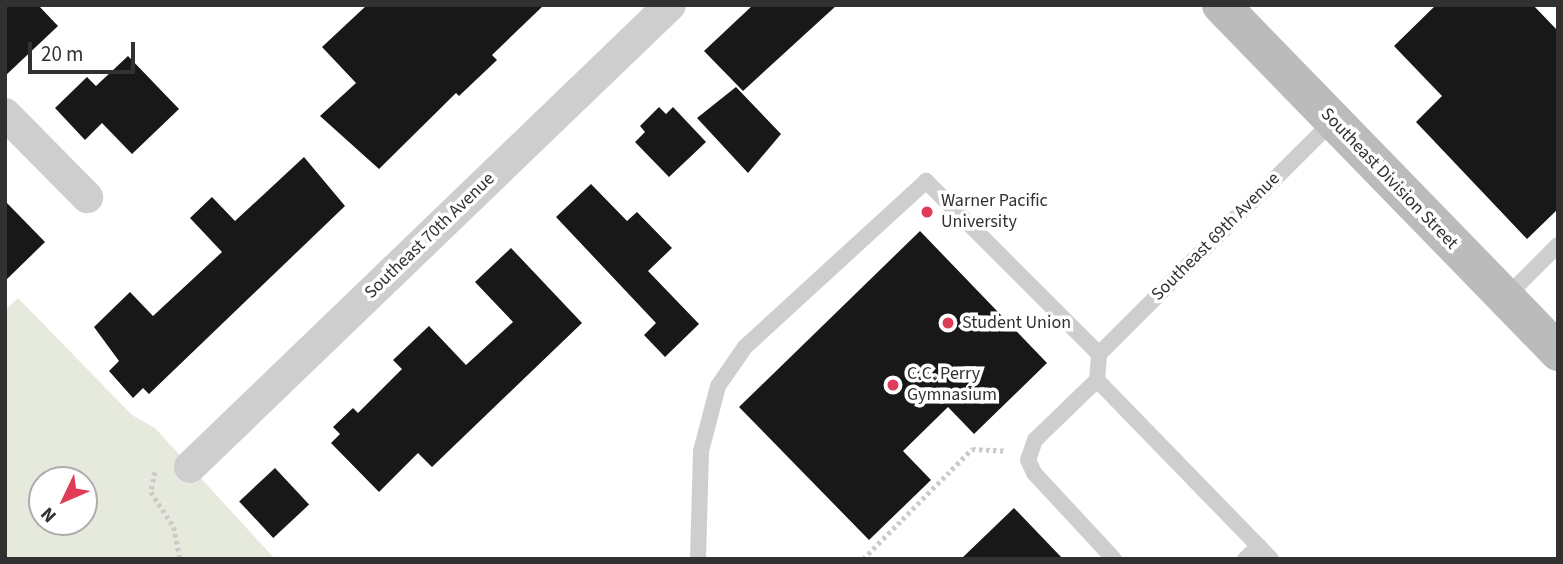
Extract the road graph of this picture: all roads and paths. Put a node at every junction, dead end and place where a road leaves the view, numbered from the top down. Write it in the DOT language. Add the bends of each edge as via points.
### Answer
graph roads {
  1 [pos="670,5"];
  2 [pos="1221,5"];
  3 [pos="5,114"];
  4 [pos="1333,121"];
  5 [pos="87,197"];
  6 [pos="1558,246"];
  7 [pos="1505,298"];
  8 [pos="1558,352"];
  9 [pos="1099,354"];
  10 [pos="1097,380"];
  11 [pos="1028,453"];
  12 [pos="176,465"];
  13 [pos="1259,546"];
  14 [pos="180,559"];
  15 [pos="698,559"];
  16 [pos="863,559"];
  17 [pos="1114,559"];
  18 [pos="1245,559"];
  19 [pos="1271,559"];
  1 -- 12 [label="street, Southeast 70th Avenue"];
  2 -- 4 [label="main road, Southeast Division Street"];
  3 -- 5 [label="street"];
  4 -- 7 [label="main road, Southeast Division Street"];
  4 -- 9 [label="lane, Southeast 69th Avenue"];
  6 -- 7 [label="lane"];
  7 -- 8 [label="main road, Southeast Division Street"];
  9 -- 10 [label="lane"];
  9 -- 15 [label="lane" via="926,181 745,347 718,386 701,450"];
  10 -- 11 [label="lane" via="1035,440"];
  10 -- 13 [label="lane"];
  11 -- 16 [label="path" via="972,449"];
  11 -- 17 [label="lane" via="1034,473"];
  12 -- 14 [label="path" via="155,472 151,492 174,527"];
  13 -- 18 [label="lane"];
  13 -- 19 [label="lane"];
}
